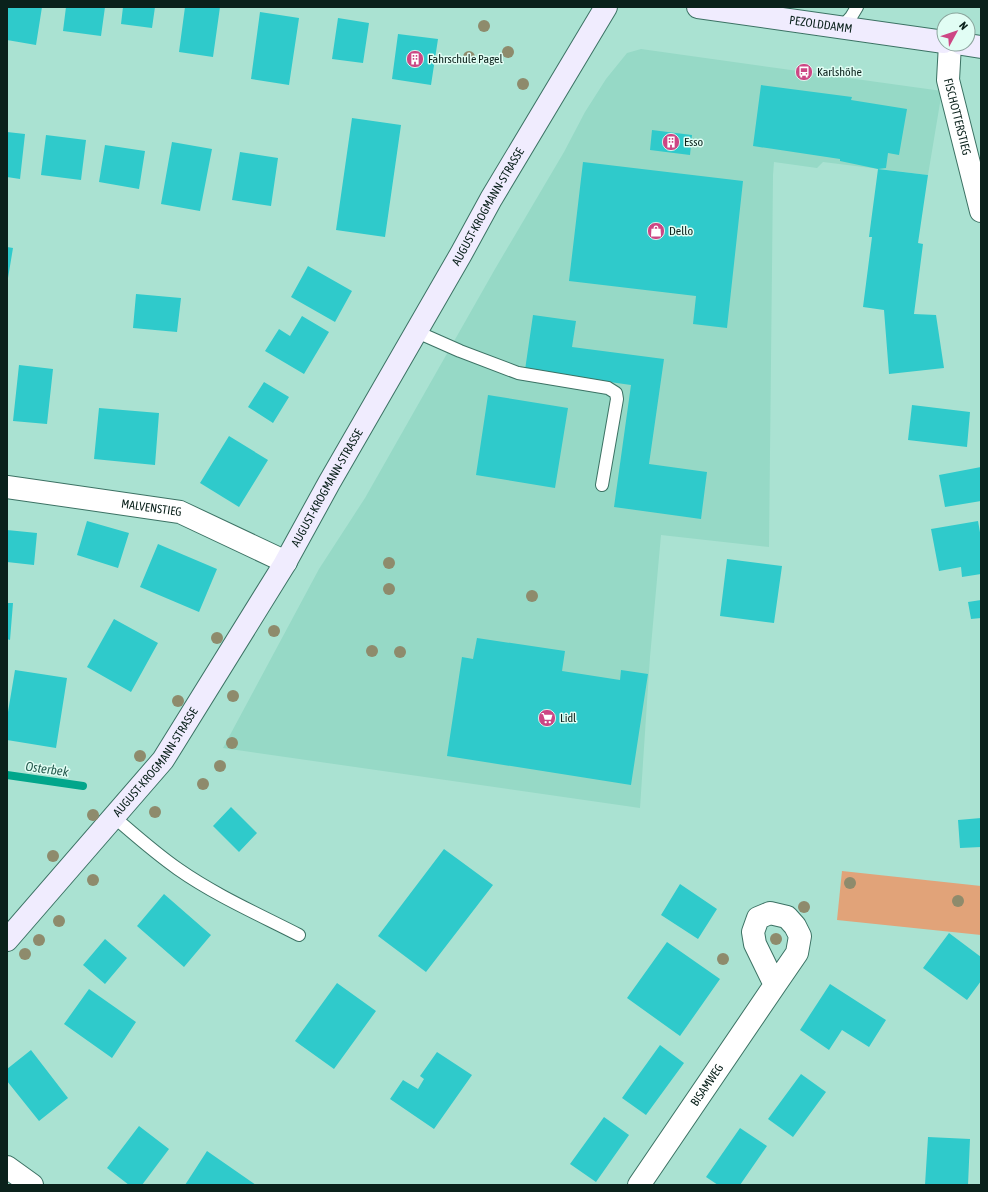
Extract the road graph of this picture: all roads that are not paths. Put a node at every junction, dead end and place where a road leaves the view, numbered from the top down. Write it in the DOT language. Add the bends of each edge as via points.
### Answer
graph roads {
  1 [pos="606,7"];
  2 [pos="698,7"];
  3 [pos="857,7"];
  4 [pos="841,28"];
  5 [pos="936,41"];
  6 [pos="950,52"];
  7 [pos="981,211"];
  8 [pos="416,332"];
  9 [pos="602,485"];
  10 [pos="7,487"];
  11 [pos="286,562"];
  12 [pos="114,817"];
  13 [pos="299,935"];
  14 [pos="7,940"];
  15 [pos="775,986"];
  16 [pos="7,1168"];
  17 [pos="32,1185"];
  18 [pos="640,1185"];
  1 -- 8 [label="main road, AUGUST-KROGMANN-STRASSE" via="491,199"];
  2 -- 4 [label="main road, PEZOLDDAMM"];
  3 -- 4 [label="lane"];
  4 -- 5 [label="main road, PEZOLDDAMM"];
  6 -- 7 [label="street, FISCHOTTERSTIEG" via="948,80"];
  8 -- 9 [label="lane" via="518,373 608,388 616,393"];
  8 -- 11 [label="main road, AUGUST-KROGMANN-STRASSE"];
  10 -- 11 [label="street, MALVENSTIEG" via="180,512"];
  11 -- 12 [label="main road, AUGUST-KROGMANN-STRASSE" via="163,760"];
  12 -- 13 [label="lane" via="158,854 210,890"];
  12 -- 14 [label="main road, AUGUST-KROGMANN-STRASSE"];
  15 -- 18 [label="street, BISAMWEG"];
  16 -- 17 [label="street"];
}
